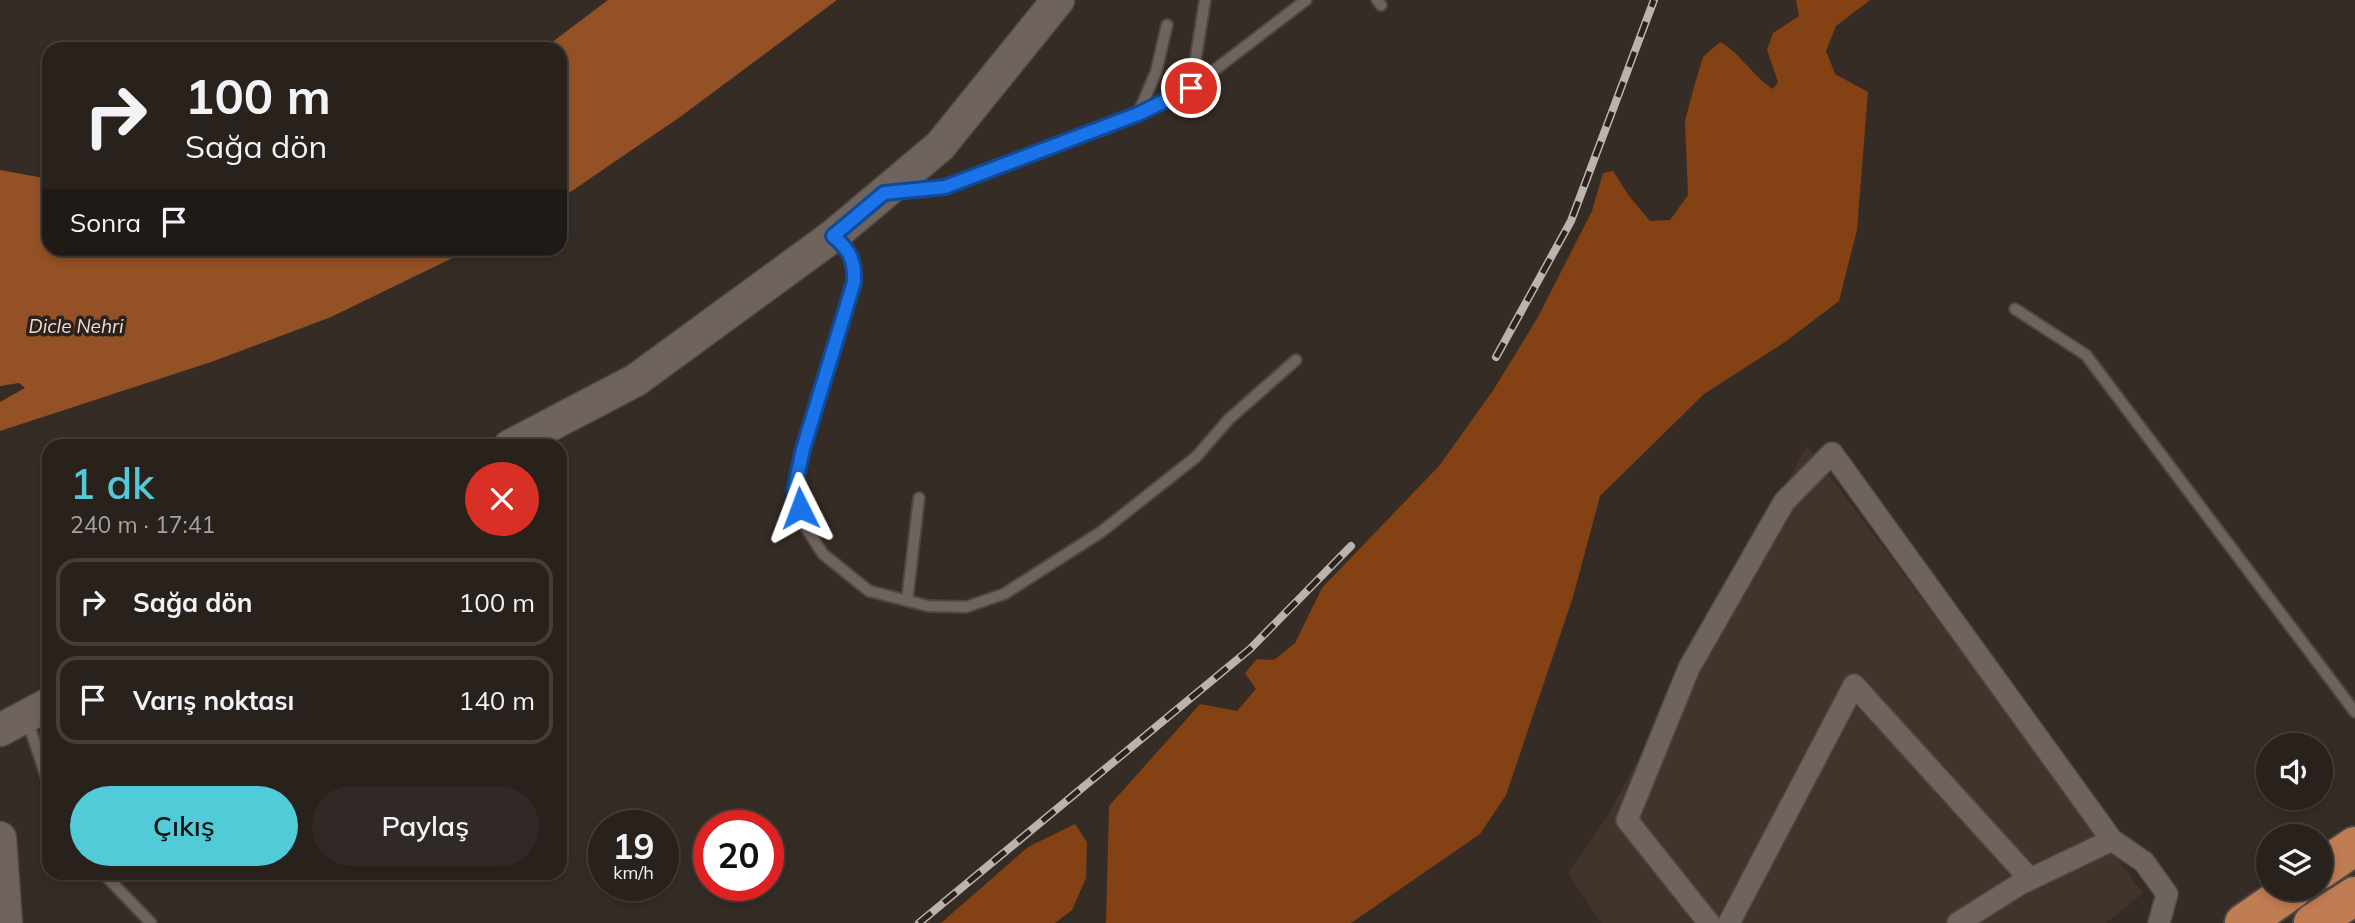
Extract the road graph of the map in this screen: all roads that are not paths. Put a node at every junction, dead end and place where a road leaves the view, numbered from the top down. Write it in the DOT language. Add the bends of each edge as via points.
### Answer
graph roads {
  1 [pos="1058,0"];
  2 [pos="1205,0"];
  3 [pos="1306,0"];
  4 [pos="1167,25"];
  5 [pos="1191,88"];
  6 [pos="1138,114"];
  7 [pos="884,193"];
  8 [pos="833,236"];
  9 [pos="2015,309"];
  10 [pos="1296,360"];
  11 [pos="523,439"];
  12 [pos="919,498"];
  13 [pos="907,601"];
  14 [pos="2355,712"];
  15 [pos="25,717"];
  16 [pos="42,765"];
  17 [pos="0,838"];
  18 [pos="2112,840"];
  19 [pos="2355,846"];
  20 [pos="2333,861"];
  21 [pos="2031,879"];
  22 [pos="110,880"];
  23 [pos="2355,896"];
  24 [pos="2276,901"];
  25 [pos="6,923"];
  26 [pos="151,923"];
  27 [pos="1709,923"];
  28 [pos="1728,923"];
  29 [pos="1958,923"];
  30 [pos="2160,923"];
  31 [pos="2244,923"];
  32 [pos="2313,923"];
  1 -- 7 [label="street" via="940,146"];
  2 -- 5 [label="lane"];
  3 -- 5 [label="lane"];
  4 -- 6 [label="lane" via="1156,72"];
  5 -- 6 [label="lane"];
  6 -- 7 [label="lane" via="945,187"];
  7 -- 8 [label="street"];
  8 -- 11 [label="street" via="636,380"];
  8 -- 13 [label="lane" via="846,246 855,264 854,282 794,490 804,526 823,554 869,591"];
  9 -- 14 [label="lane" via="2086,355"];
  10 -- 13 [label="lane" via="1229,419 1183,468 1101,532 1004,593 966,607"];
  12 -- 13 [label="lane"];
  15 -- 16 [label="lane"];
  17 -- 25 [label="street"];
  18 -- 21 [label="street"];
  18 -- 27 [label="street" via="1832,453 1784,502 1689,668 1627,820"];
  18 -- 30 [label="street" via="2144,862 2167,894"];
  19 -- 20 [label="highway"];
  21 -- 28 [label="street" via="1854,685"];
  21 -- 29 [label="street"];
  22 -- 26 [label="lane"];
  23 -- 32 [label="highway"];
  24 -- 31 [label="highway"];
}
